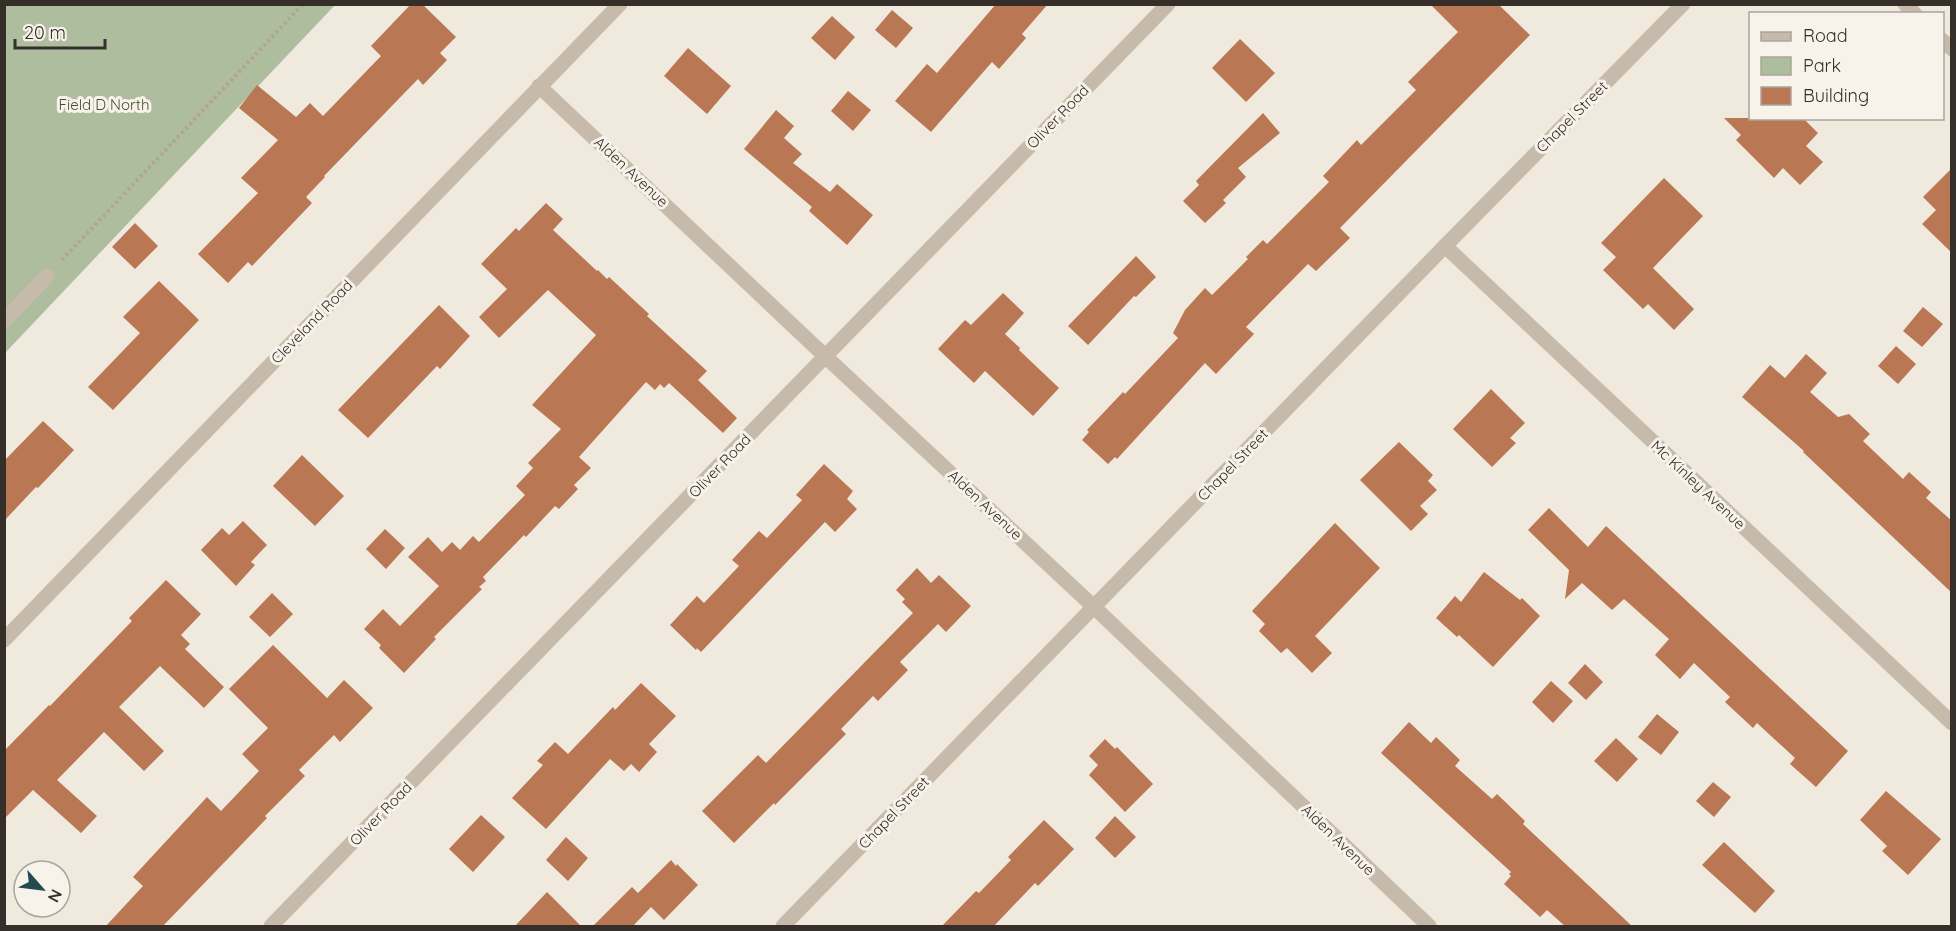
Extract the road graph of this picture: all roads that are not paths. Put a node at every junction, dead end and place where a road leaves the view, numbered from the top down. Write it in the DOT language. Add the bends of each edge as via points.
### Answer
graph roads {
  1 [pos="620,4"];
  2 [pos="1168,4"];
  3 [pos="1683,4"];
  4 [pos="539,86"];
  5 [pos="1445,246"];
  6 [pos="47,276"];
  7 [pos="4,321"];
  8 [pos="826,357"];
  9 [pos="1095,608"];
  10 [pos="4,640"];
  11 [pos="1952,723"];
  12 [pos="271,927"];
  13 [pos="783,927"];
  14 [pos="1428,927"];
  1 -- 4 [label="street, Cleveland Road"];
  2 -- 8 [label="street, Oliver Road"];
  3 -- 5 [label="street, Chapel Street"];
  4 -- 8 [label="street, Alden Avenue"];
  4 -- 10 [label="street, Cleveland Road"];
  5 -- 9 [label="street, Chapel Street"];
  5 -- 11 [label="street, Mc Kinley Avenue"];
  6 -- 7 [label="street"];
  8 -- 9 [label="street, Alden Avenue"];
  8 -- 12 [label="street, Oliver Road"];
  9 -- 13 [label="street, Chapel Street"];
  9 -- 14 [label="street, Alden Avenue"];
}
